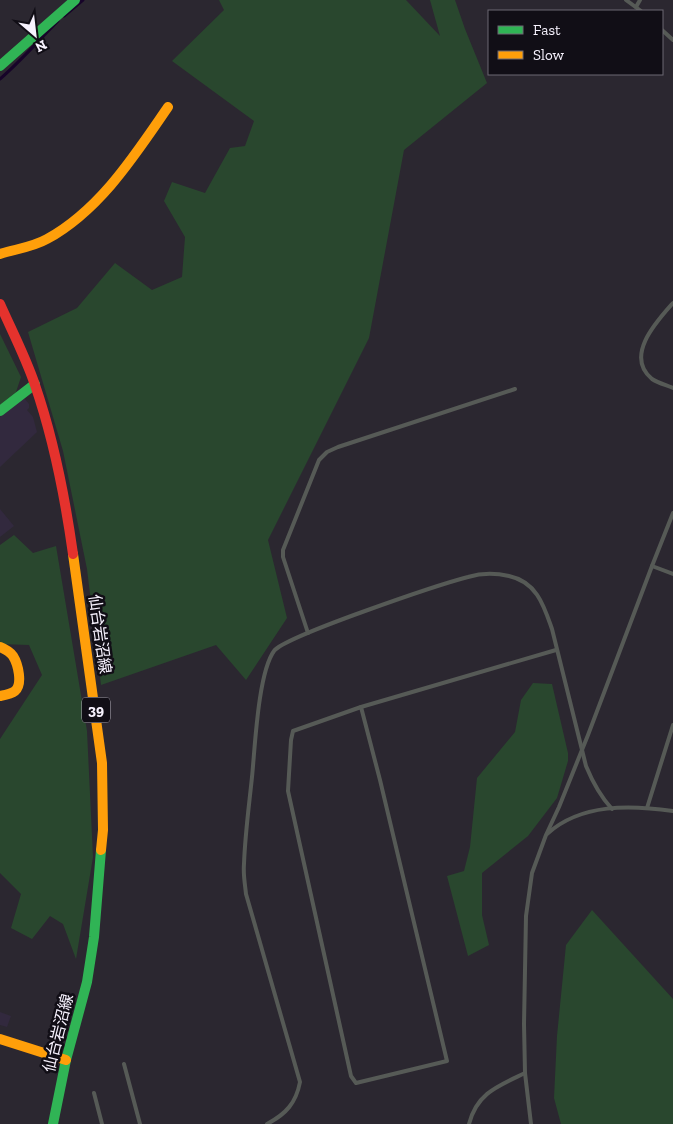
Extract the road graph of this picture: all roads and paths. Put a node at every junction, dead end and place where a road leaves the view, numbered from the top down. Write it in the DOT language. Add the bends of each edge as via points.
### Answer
graph roads {
  1 [pos="75,0"];
  2 [pos="626,0"];
  3 [pos="640,0"];
  4 [pos="636,7"];
  5 [pos="640,10"];
  6 [pos="663,31"];
  7 [pos="673,40"];
  8 [pos="0,66"];
  9 [pos="168,107"];
  10 [pos="0,254"];
  11 [pos="673,303"];
  12 [pos="0,304"];
  13 [pos="35,384"];
  14 [pos="673,388"];
  15 [pos="516,390"];
  16 [pos="0,411"];
  17 [pos="673,514"];
  18 [pos="652,566"];
  19 [pos="673,574"];
  20 [pos="308,633"];
  21 [pos="0,647"];
  22 [pos="556,650"];
  23 [pos="0,696"];
  24 [pos="361,708"];
  25 [pos="673,725"];
  26 [pos="582,749"];
  27 [pos="647,808"];
  28 [pos="612,809"];
  29 [pos="673,811"];
  30 [pos="546,836"];
  31 [pos="0,1039"];
  32 [pos="66,1060"];
  33 [pos="124,1064"];
  34 [pos="525,1074"];
  35 [pos="94,1093"];
  36 [pos="53,1124"];
  37 [pos="102,1124"];
  38 [pos="140,1124"];
  39 [pos="267,1124"];
  40 [pos="469,1124"];
  41 [pos="531,1124"];
  1 -- 8 [label="main road"];
  2 -- 4 [label="lane"];
  3 -- 4 [label="lane"];
  4 -- 5 [label="lane"];
  6 -- 7 [label="lane"];
  9 -- 10 [label="main road" via="130,160 88,209 45,240"];
  11 -- 14 [label="lane" via="648,334 641,358 651,378"];
  12 -- 13 [label="main road, 仙台岩沼線 / 39"];
  13 -- 16 [label="main road"];
  13 -- 32 [label="main road, 仙台岩沼線 / 39" via="51,438 68,520 102,763 103,830 94,937 87,982"];
  15 -- 20 [label="lane" via="338,447 319,460 283,550"];
  17 -- 18 [label="lane"];
  18 -- 19 [label="lane"];
  18 -- 26 [label="lane"];
  20 -- 22 [label="lane" via="421,591 492,573 520,580 540,598"];
  20 -- 39 [label="lane" via="276,649 265,672 244,865 246,894 300,1082 298,1094 288,1110"];
  21 -- 23 [label="main road" via="16,660 19,685 15,691"];
  22 -- 24 [label="lane"];
  22 -- 26 [label="lane"];
  24 -- 24 [label="lane" via="447,1061 356,1083 351,1076 288,790 293,731"];
  25 -- 27 [label="lane"];
  26 -- 28 [label="lane" via="593,784"];
  26 -- 30 [label="lane"];
  27 -- 28 [label="lane"];
  27 -- 29 [label="lane"];
  28 -- 30 [label="lane" via="599,809 567,819"];
  30 -- 34 [label="lane" via="532,873 526,916"];
  31 -- 32 [label="main road"];
  32 -- 36 [label="main road, 仙台岩沼線 / 39"];
  33 -- 38 [label="lane"];
  34 -- 40 [label="lane" via="486,1093 474,1109"];
  34 -- 41 [label="lane"];
  35 -- 37 [label="lane"];
}
